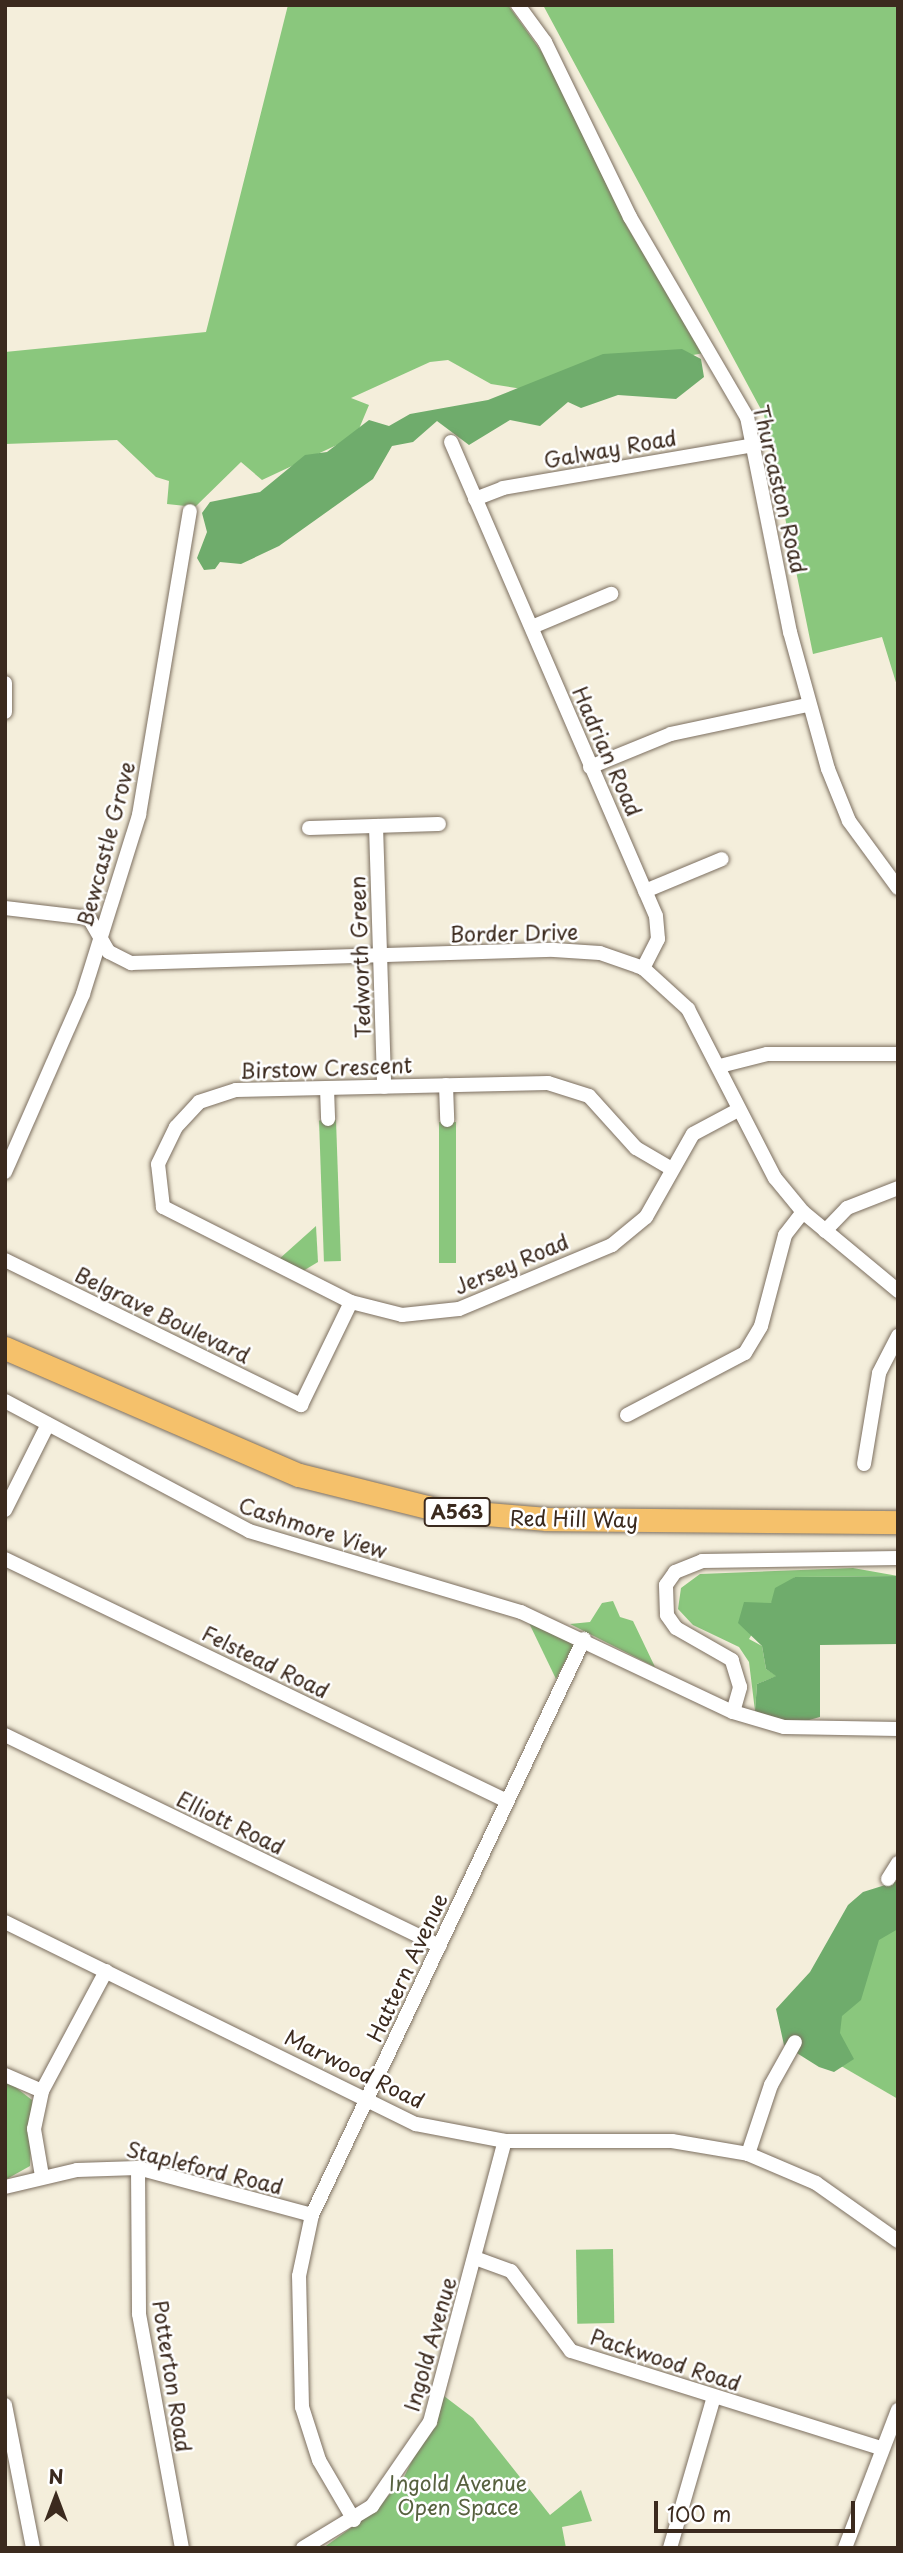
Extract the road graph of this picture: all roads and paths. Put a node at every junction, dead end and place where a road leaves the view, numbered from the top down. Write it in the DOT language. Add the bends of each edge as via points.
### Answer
graph roads {
  1 [pos="518,5"];
  2 [pos="451,442"];
  3 [pos="755,445"];
  4 [pos="475,499"];
  5 [pos="190,511"];
  6 [pos="611,594"];
  7 [pos="532,627"];
  8 [pos="5,683"];
  9 [pos="808,705"];
  10 [pos="5,712"];
  11 [pos="590,767"];
  12 [pos="439,824"];
  13 [pos="376,826"];
  14 [pos="309,828"];
  15 [pos="722,859"];
  16 [pos="898,888"];
  17 [pos="645,891"];
  18 [pos="5,908"];
  19 [pos="101,937"];
  20 [pos="380,956"];
  21 [pos="643,968"];
  22 [pos="898,1054"];
  23 [pos="720,1066"];
  24 [pos="446,1085"];
  25 [pos="384,1087"];
  26 [pos="327,1088"];
  27 [pos="738,1110"];
  28 [pos="328,1119"];
  29 [pos="447,1120"];
  30 [pos="672,1170"];
  31 [pos="5,1172"];
  32 [pos="898,1188"];
  33 [pos="803,1212"];
  34 [pos="825,1231"];
  35 [pos="5,1260"];
  36 [pos="898,1291"];
  37 [pos="351,1302"];
  38 [pos="5,1333"];
  39 [pos="898,1336"];
  40 [pos="5,1348"];
  41 [pos="66,1371"];
  42 [pos="5,1401"];
  43 [pos="627,1415"];
  44 [pos="48,1424"];
  45 [pos="864,1464"];
  46 [pos="5,1510"];
  47 [pos="898,1522"];
  48 [pos="898,1558"];
  49 [pos="5,1559"];
  50 [pos="584,1639"];
  51 [pos="733,1712"];
  52 [pos="898,1729"];
  53 [pos="5,1735"];
  54 [pos="507,1801"];
  55 [pos="898,1863"];
  56 [pos="888,1879"];
  57 [pos="5,1922"];
  58 [pos="439,1946"];
  59 [pos="106,1971"];
  60 [pos="795,2042"];
  61 [pos="5,2075"];
  62 [pos="42,2091"];
  63 [pos="368,2097"];
  64 [pos="505,2141"];
  65 [pos="748,2154"];
  66 [pos="138,2168"];
  67 [pos="42,2176"];
  68 [pos="5,2187"];
  69 [pos="312,2215"];
  70 [pos="898,2241"];
  71 [pos="475,2258"];
  72 [pos="714,2397"];
  73 [pos="5,2405"];
  74 [pos="898,2410"];
  75 [pos="880,2448"];
  76 [pos="354,2520"];
  77 [pos="33,2548"];
  78 [pos="182,2548"];
  79 [pos="303,2548"];
  80 [pos="670,2548"];
  81 [pos="845,2548"];
  1 -- 3 [label="street, Thurcaston Road" via="545,42 630,217 737,394"];
  2 -- 4 [label="street, Hadrian Road"];
  3 -- 4 [label="street, Galway Road" via="503,488"];
  3 -- 9 [label="street, Thurcaston Road"];
  4 -- 7 [label="street, Hadrian Road"];
  5 -- 19 [label="street, Bewcastle Grove" via="141,802"];
  6 -- 7 [label="street"];
  7 -- 11 [label="street, Hadrian Road"];
  8 -- 10 [label="street"];
  9 -- 11 [label="street" via="671,734"];
  9 -- 16 [label="street, Thurcaston Road" via="849,821"];
  11 -- 17 [label="street, Hadrian Road"];
  12 -- 13 [label="street"];
  13 -- 14 [label="street"];
  13 -- 20 [label="street, Tedworth Green"];
  15 -- 17 [label="street"];
  17 -- 21 [label="street, Hadrian Road" via="658,927"];
  18 -- 19 [label="street, Border Drive" via="78,914 96,925"];
  19 -- 20 [label="street, Border Drive" via="117,959 131,963"];
  19 -- 31 [label="street, Bewcastle Grove" via="58,1058"];
  20 -- 21 [label="street, Border Drive" via="581,950"];
  20 -- 25 [label="street, Tedworth Green"];
  21 -- 23 [label="street, Border Drive" via="688,1009"];
  22 -- 23 [label="street" via="767,1054"];
  23 -- 27 [label="street, Border Drive"];
  24 -- 25 [label="street, Birstow Crescent"];
  24 -- 29 [label="street"];
  24 -- 30 [label="street, Birstow Crescent" via="571,1087 589,1096 636,1148"];
  25 -- 26 [label="street, Birstow Crescent"];
  26 -- 28 [label="street"];
  26 -- 37 [label="street, Birstow Crescent" via="236,1090 199,1102 176,1128 158,1164 157,1191 175,1218"];
  27 -- 30 [label="street, Jersey Road" via="693,1134"];
  27 -- 33 [label="street, Border Drive" via="757,1150"];
  30 -- 37 [label="street, Jersey Road" via="646,1217 621,1239 488,1297 422,1315"];
  32 -- 34 [label="street" via="847,1208"];
  33 -- 34 [label="street, Border Drive"];
  33 -- 43 [label="street" via="785,1235 761,1326 745,1353"];
  34 -- 36 [label="street, Border Drive"];
  35 -- 37 [label="street, Belgrave Boulevard" via="301,1405"];
  38 -- 41 [label="highway, Red Hill Way / A563"];
  39 -- 45 [label="street" via="879,1373"];
  40 -- 41 [label="highway, Red Hill Way / A563"];
  41 -- 47 [label="highway, Red Hill Way / A563" via="299,1475 439,1510 547,1519"];
  42 -- 44 [label="street, Cashmore View"];
  44 -- 46 [label="street"];
  44 -- 50 [label="street, Cashmore View" via="185,1503 248,1531 521,1612"];
  48 -- 51 [label="street" via="702,1562 675,1572 666,1585 667,1615 676,1628 732,1660 740,1687"];
  49 -- 54 [label="street, Felstead Road"];
  50 -- 51 [label="street, Cashmore View"];
  50 -- 54 [label="street, Hattern Avenue"];
  51 -- 52 [label="street, Cashmore View" via="784,1727"];
  53 -- 58 [label="street, Elliott Road"];
  54 -- 58 [label="street, Hattern Avenue"];
  55 -- 56 [label="street"];
  57 -- 59 [label="street, Marwood Road"];
  58 -- 63 [label="street, Hattern Avenue"];
  59 -- 62 [label="street"];
  59 -- 63 [label="street, Marwood Road"];
  60 -- 65 [label="street" via="771,2085"];
  61 -- 62 [label="street"];
  62 -- 67 [label="street" via="34,2129"];
  63 -- 64 [label="street, Marwood Road" via="416,2124"];
  63 -- 69 [label="street, Hattern Avenue"];
  64 -- 65 [label="street, Marwood Road" via="672,2141"];
  64 -- 71 [label="street, Ingold Avenue"];
  65 -- 70 [label="street, Marwood Road" via="816,2183"];
  66 -- 67 [label="street, Stapleford Road"];
  66 -- 69 [label="street, Stapleford Road"];
  66 -- 78 [label="street, Potterton Road" via="139,2314"];
  67 -- 68 [label="street, Stapleford Road"];
  69 -- 76 [label="street, Hattern Avenue" via="299,2276 302,2407 319,2460"];
  71 -- 72 [label="street, Packwood Road" via="510,2271 571,2351"];
  71 -- 76 [label="street, Ingold Avenue" via="430,2422 389,2488"];
  72 -- 75 [label="street, Packwood Road"];
  72 -- 80 [label="street"];
  73 -- 77 [label="street"];
  74 -- 75 [label="street"];
  75 -- 81 [label="street"];
  76 -- 79 [label="street, Ingold Avenue"];
}
